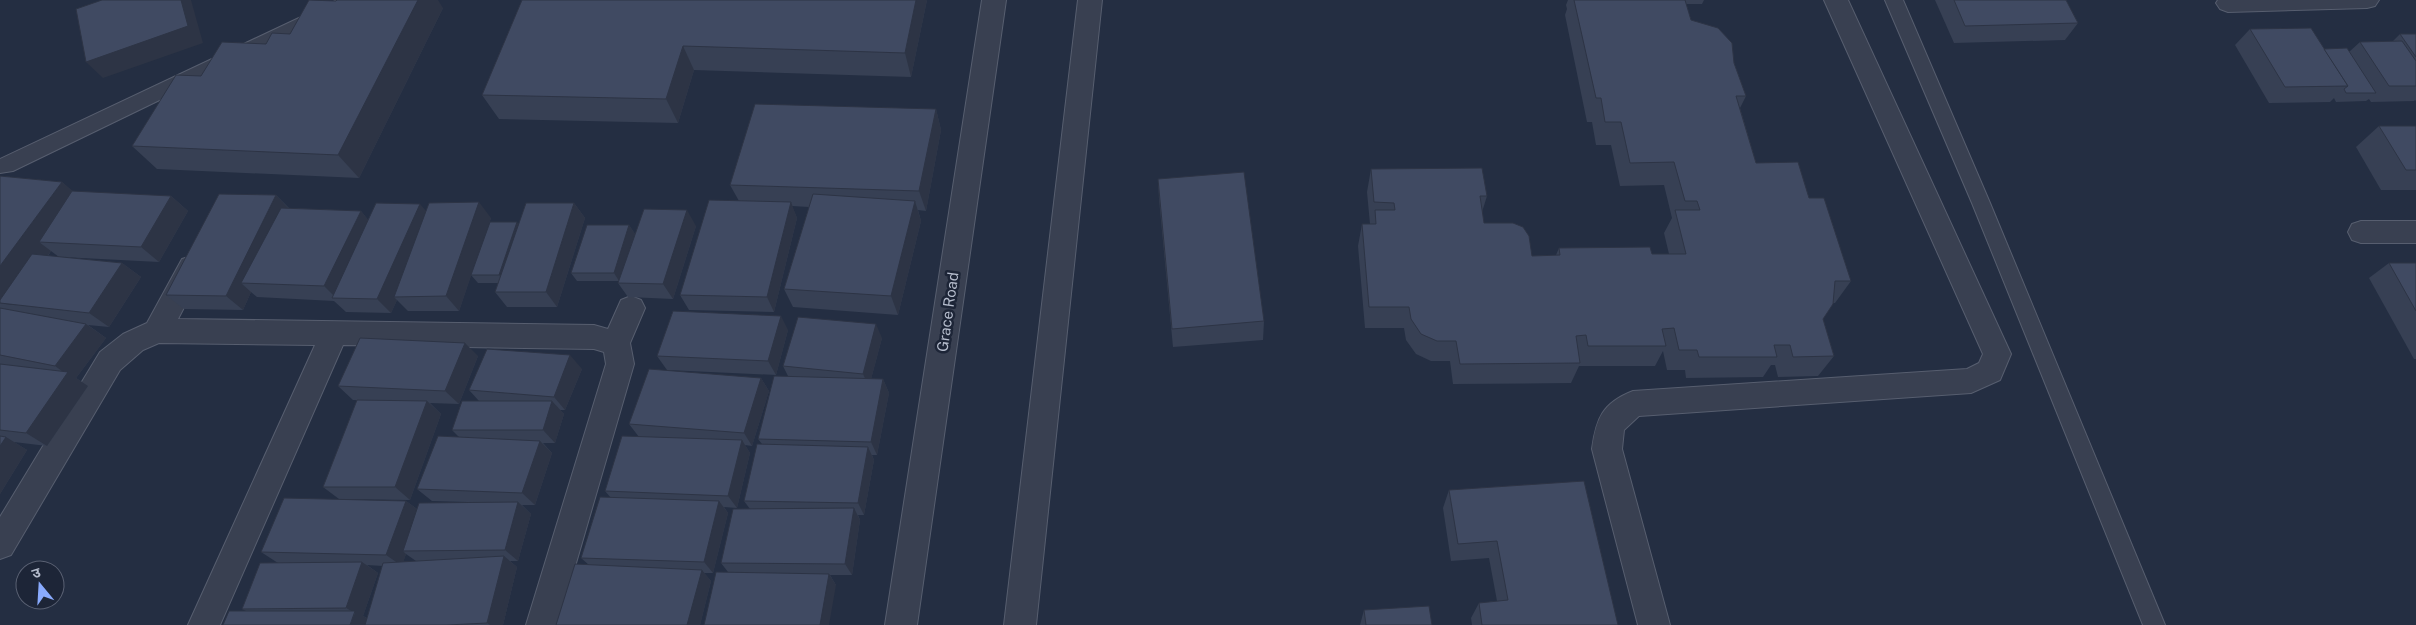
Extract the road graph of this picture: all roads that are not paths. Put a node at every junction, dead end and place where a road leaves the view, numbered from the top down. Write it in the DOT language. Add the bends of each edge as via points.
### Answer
graph roads {
  1 [pos="352,0"];
  2 [pos="994,0"];
  3 [pos="1090,0"];
  4 [pos="1836,0"];
  5 [pos="1894,0"];
  6 [pos="2367,0"];
  7 [pos="2228,3"];
  8 [pos="0,166"];
  9 [pos="2361,232"];
  10 [pos="2416,232"];
  11 [pos="202,248"];
  12 [pos="631,308"];
  13 [pos="156,331"];
  14 [pos="335,332"];
  15 [pos="616,343"];
  16 [pos="0,546"];
  17 [pos="204,625"];
  18 [pos="542,625"];
  19 [pos="901,625"];
  20 [pos="1020,625"];
  21 [pos="1654,625"];
  22 [pos="2154,625"];
  1 -- 8 [label="lane" via="6,166"];
  2 -- 19 [label="street, Grace Road"];
  3 -- 20 [label="street"];
  4 -- 21 [label="street" via="1997,354 1990,371 1971,381 1633,404 1610,424 1607,449"];
  5 -- 22 [label="lane"];
  6 -- 7 [label="street"];
  9 -- 10 [label="street"];
  11 -- 13 [label="street"];
  12 -- 15 [label="street"];
  13 -- 14 [label="street"];
  13 -- 16 [label="street" via="133,342 110,361"];
  14 -- 15 [label="street" via="594,337"];
  14 -- 17 [label="street"];
  15 -- 18 [label="street" via="620,364"];
}
